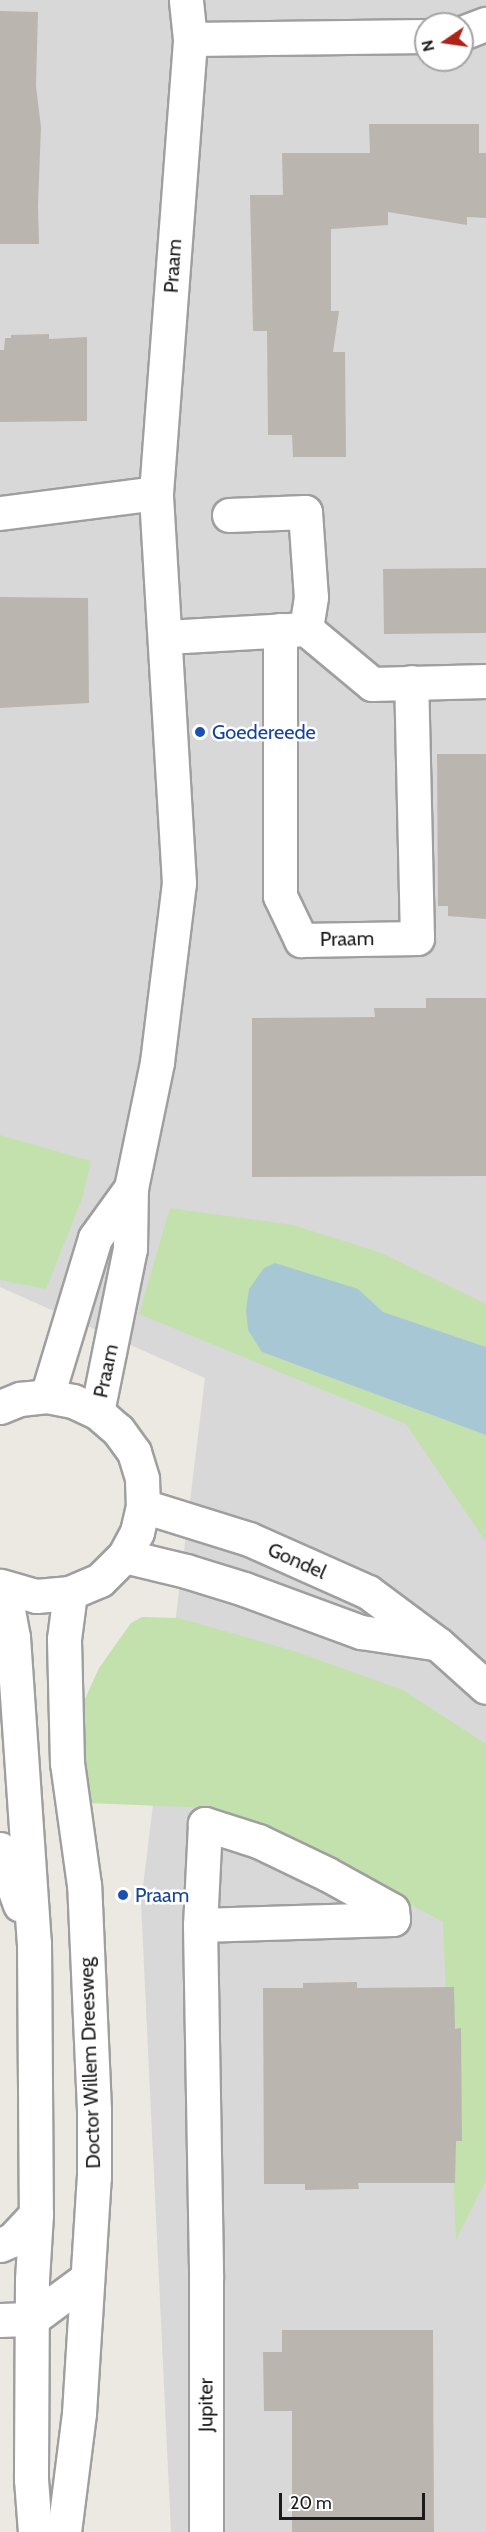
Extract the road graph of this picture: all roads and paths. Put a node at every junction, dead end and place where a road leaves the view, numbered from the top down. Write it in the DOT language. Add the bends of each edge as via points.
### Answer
graph roads {
  1 [pos="186,0"];
  2 [pos="414,36"];
  3 [pos="189,39"];
  4 [pos="156,493"];
  5 [pos="0,513"];
  6 [pos="229,515"];
  7 [pos="293,629"];
  8 [pos="166,637"];
  9 [pos="486,681"];
  10 [pos="411,682"];
  11 [pos="131,1188"];
  12 [pos="47,1396"];
  13 [pos="0,1407"];
  14 [pos="97,1412"];
  15 [pos="143,1506"];
  16 [pos="124,1556"];
  17 [pos="2,1587"];
  18 [pos="70,1593"];
  19 [pos="438,1644"];
  20 [pos="486,1687"];
  21 [pos="0,1849"];
  22 [pos="200,1925"];
  23 [pos="34,1943"];
  24 [pos="36,2214"];
  25 [pos="0,2245"];
  26 [pos="86,2279"];
  27 [pos="16,2320"];
  28 [pos="35,2532"];
  29 [pos="64,2532"];
  30 [pos="206,2532"];
  1 -- 3 [label="street, Praam"];
  2 -- 3 [label="street"];
  3 -- 4 [label="street, Praam"];
  4 -- 5 [label="street"];
  4 -- 8 [label="street, Praam"];
  6 -- 7 [label="street, Praam" via="305,512 311,597"];
  7 -- 8 [label="street"];
  7 -- 10 [label="street" via="372,684"];
  7 -- 10 [label="street, Praam" via="280,896 301,940 417,938"];
  8 -- 11 [label="street, Praam" via="179,883 157,1062"];
  9 -- 10 [label="street"];
  11 -- 12 [label="street, Praam" via="95,1238"];
  11 -- 14 [label="street, Praam" via="130,1249"];
  12 -- 13 [label="street" via="20,1399"];
  12 -- 14 [label="street" via="74,1401"];
  14 -- 15 [label="street" via="118,1430 134,1452 142,1479"];
  15 -- 16 [label="street" via="137,1532"];
  15 -- 19 [label="street, Gondel" via="249,1539 368,1592"];
  16 -- 18 [label="street" via="100,1580"];
  16 -- 19 [label="street" via="214,1579 361,1632"];
  17 -- 18 [label="street" via="36,1596"];
  17 -- 23 [label="street" via="13,1637"];
  18 -- 26 [label="street, Doctor Willem Dreesweg" via="64,1639 67,1763 84,1885 94,2110 94,2177"];
  19 -- 20 [label="street, Gondel"];
  21 -- 23 [label="street"];
  22 -- 22 [label="street" via="205,1824 258,1841 327,1874 392,1910 393,1919"];
  22 -- 30 [label="street, Jupiter"];
  23 -- 24 [label="street"];
  24 -- 25 [label="street" via="12,2240"];
  24 -- 27 [label="street"];
  26 -- 27 [label="street"];
  26 -- 29 [label="street, Doctor Willem Dreesweg" via="79,2413"];
  27 -- 28 [label="street"];
}
